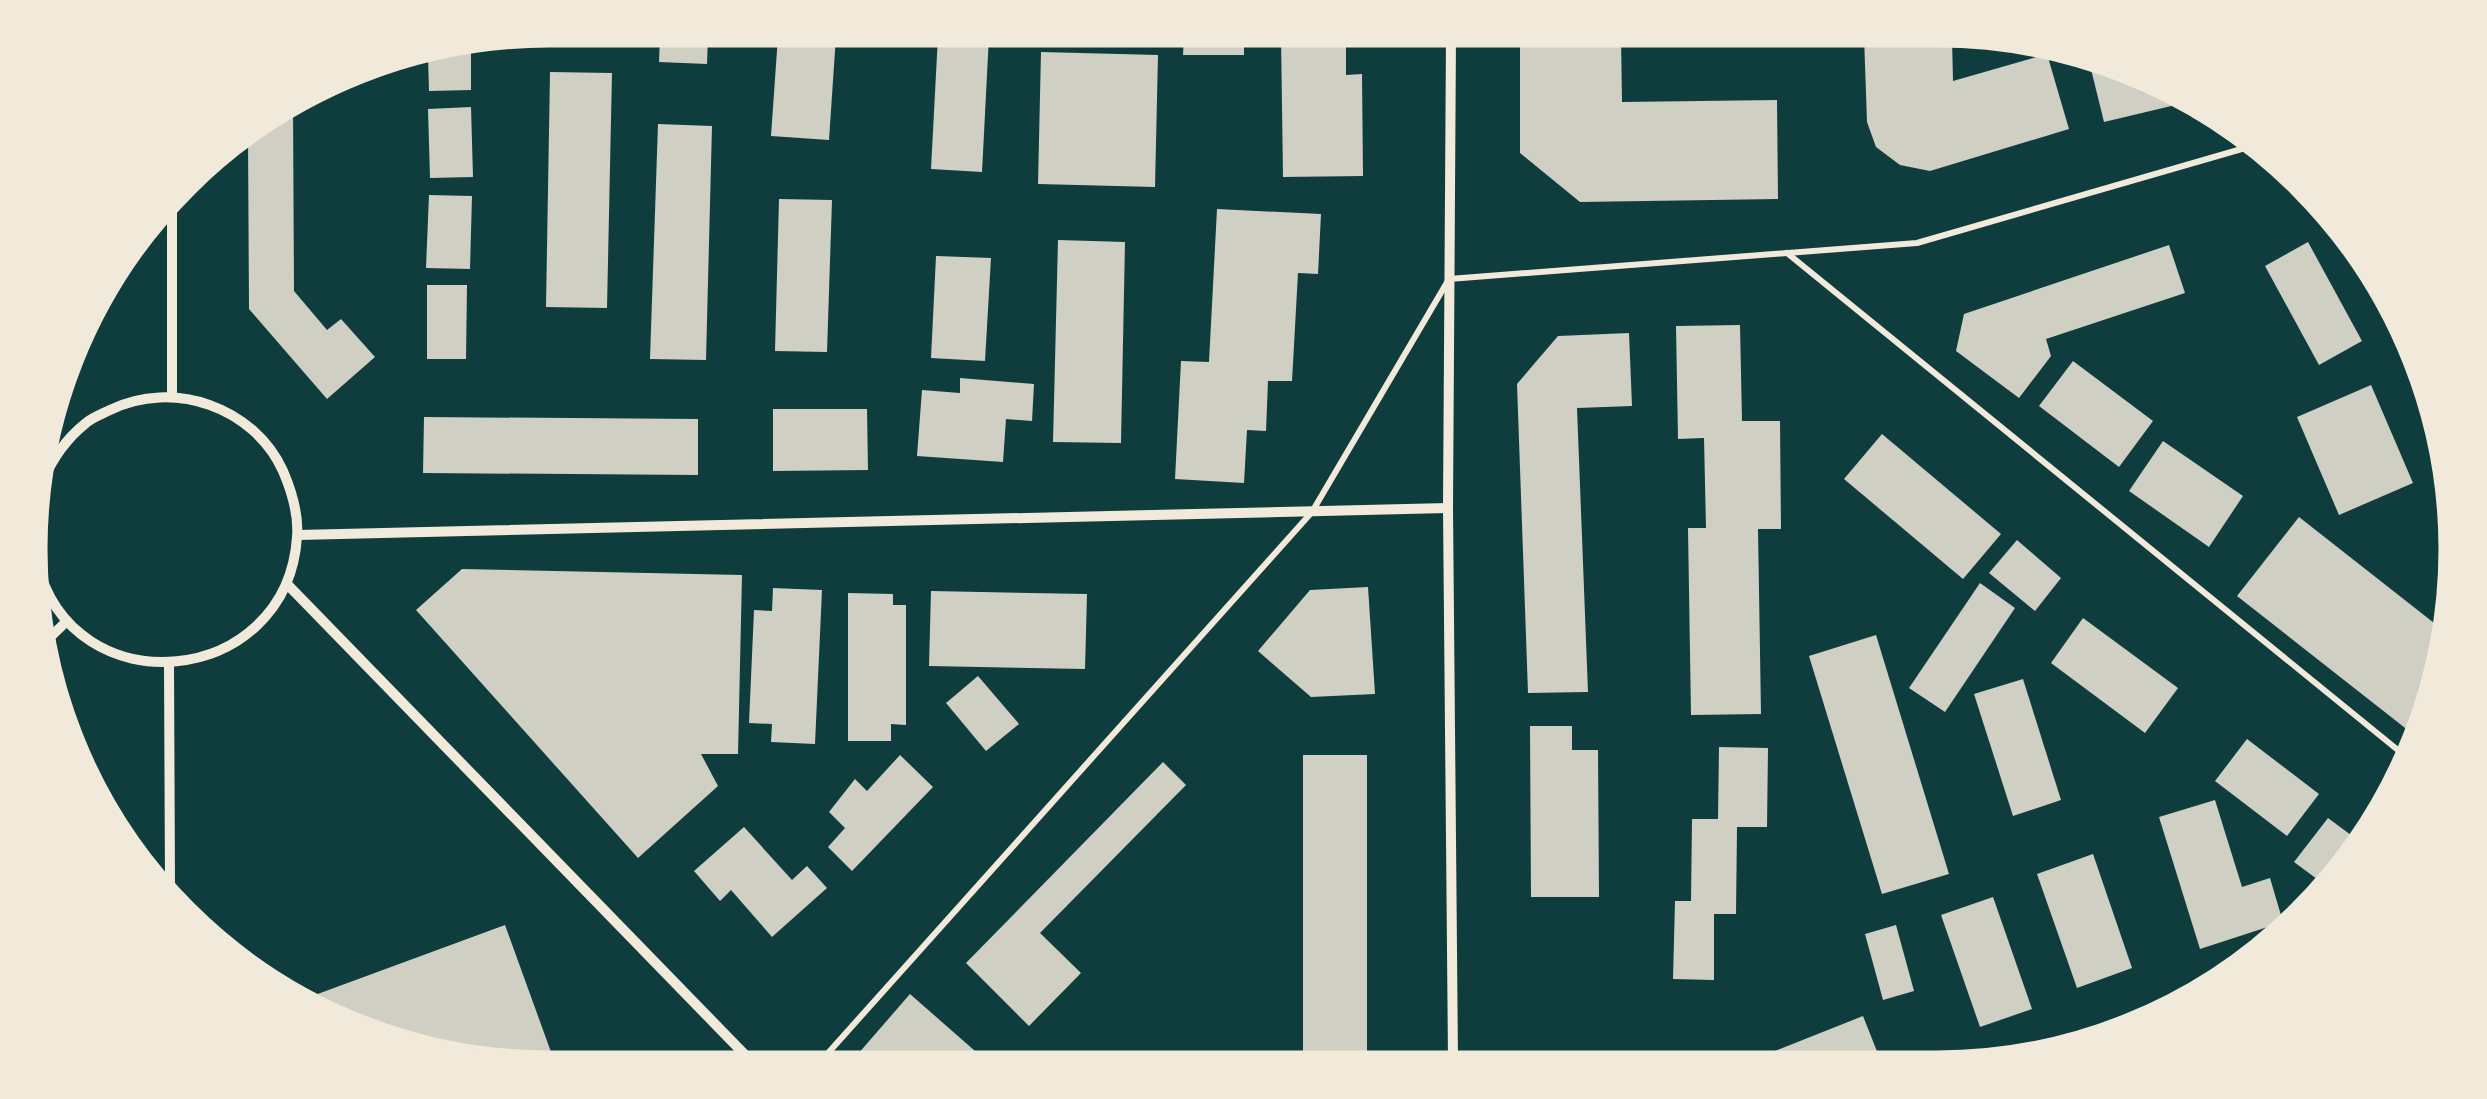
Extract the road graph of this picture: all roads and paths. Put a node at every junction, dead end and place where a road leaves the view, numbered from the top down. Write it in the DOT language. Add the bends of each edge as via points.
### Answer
graph roads {
  1 [pos="1451,46"];
  2 [pos="2243,149"];
  3 [pos="172,217"];
  4 [pos="1787,253"];
  5 [pos="1449,279"];
  6 [pos="172,396"];
  7 [pos="56,452"];
  8 [pos="1448,508"];
  9 [pos="1312,512"];
  10 [pos="298,535"];
  11 [pos="286,584"];
  12 [pos="49,594"];
  13 [pos="67,621"];
  14 [pos="54,634"];
  15 [pos="169,664"];
  16 [pos="2398,750"];
  17 [pos="170,880"];
  18 [pos="742,1052"];
  19 [pos="829,1052"];
  20 [pos="1453,1052"];
  1 -- 5 [label="street"];
  2 -- 4 [label="street" via="1917,243"];
  3 -- 6 [label="street"];
  4 -- 5 [label="street"];
  4 -- 16 [label="street"];
  5 -- 8 [label="street"];
  5 -- 9 [label="street"];
  6 -- 7 [label="street" via="128,402 88,421"];
  6 -- 10 [label="street" via="213,405 249,426 276,456 293,494"];
  8 -- 9 [label="street"];
  8 -- 20 [label="street"];
  9 -- 10 [label="street"];
  9 -- 19 [label="street"];
  10 -- 11 [label="street"];
  11 -- 15 [label="street" via="267,616 239,641 206,657"];
  11 -- 18 [label="street"];
  12 -- 13 [label="street"];
  13 -- 14 [label="street"];
  13 -- 15 [label="street" via="96,644 132,660"];
  15 -- 17 [label="street"];
}
